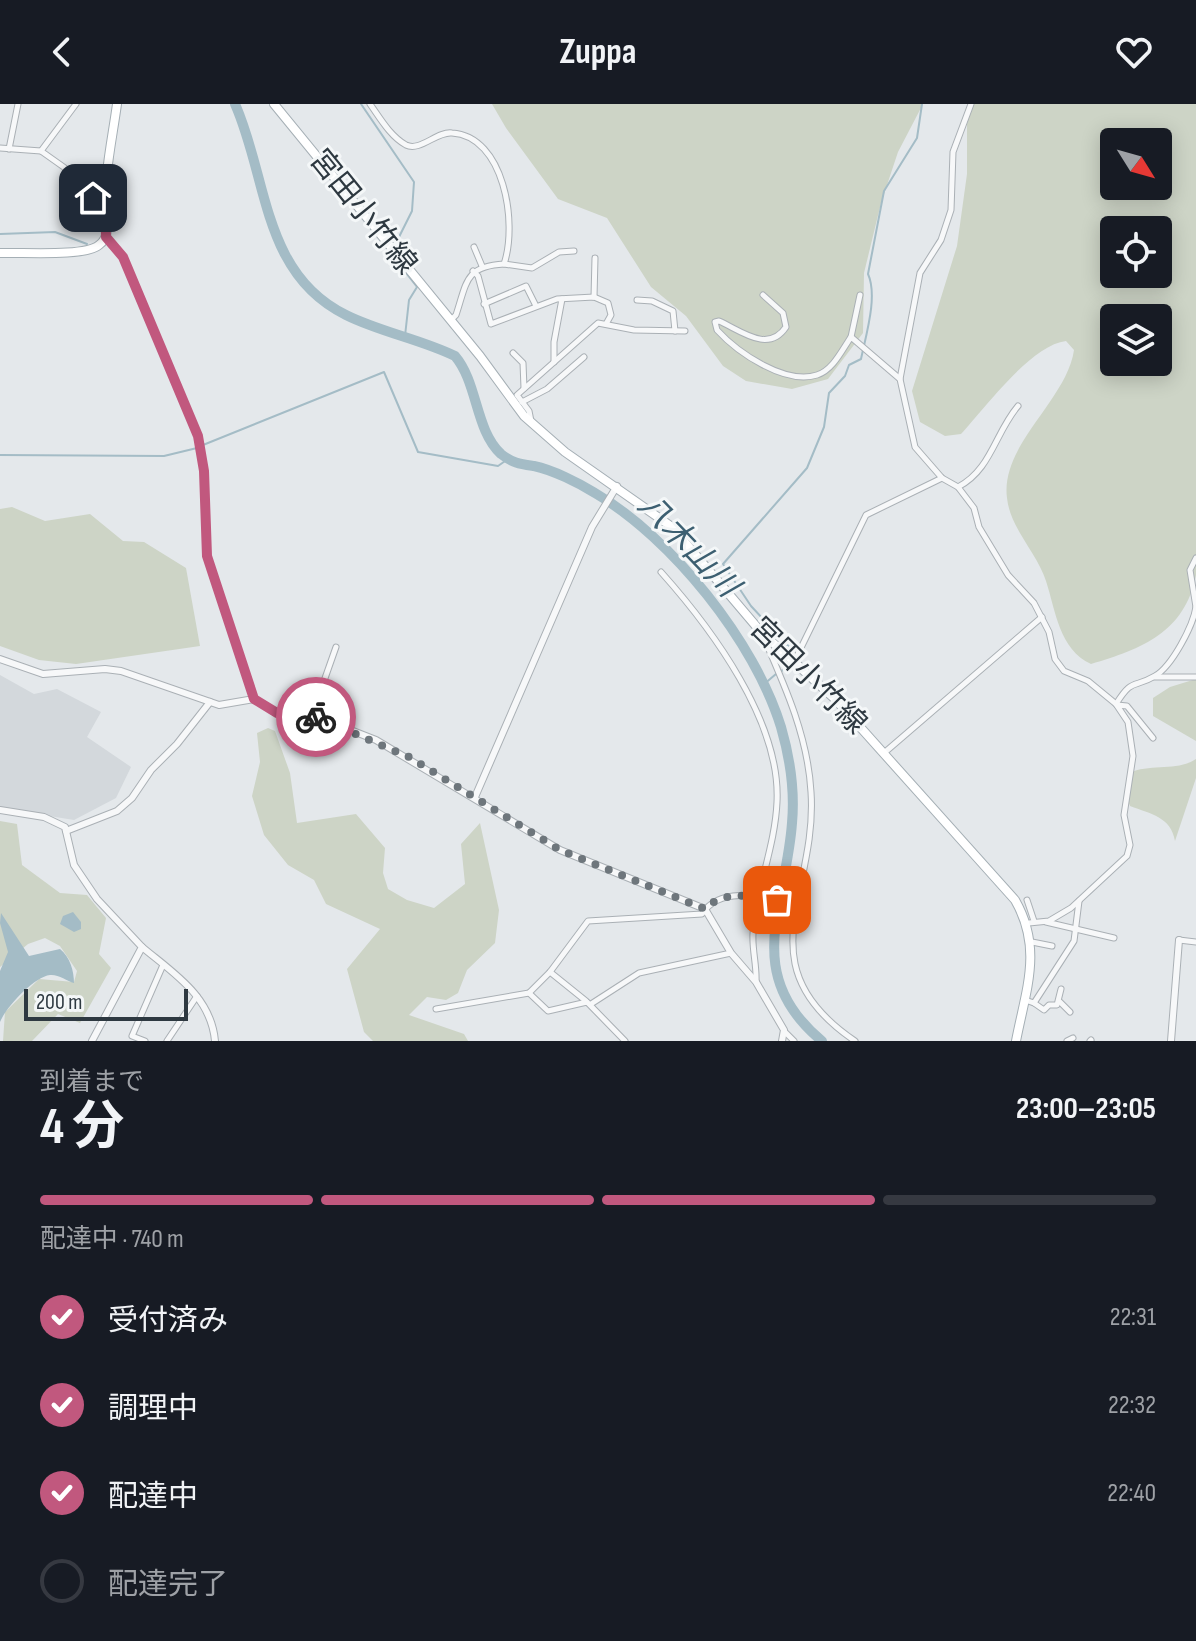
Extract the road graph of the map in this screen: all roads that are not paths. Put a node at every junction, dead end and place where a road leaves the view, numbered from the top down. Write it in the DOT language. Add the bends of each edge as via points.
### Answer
graph roads {
  1 [pos="18,104"];
  2 [pos="76,104"];
  3 [pos="117,104"];
  4 [pos="274,104"];
  5 [pos="370,104"];
  6 [pos="971,104"];
  7 [pos="0,148"];
  8 [pos="9,149"];
  9 [pos="41,151"];
  10 [pos="105,202"];
  11 [pos="106,237"];
  12 [pos="474,247"];
  13 [pos="574,251"];
  14 [pos="0,253"];
  15 [pos="595,258"];
  16 [pos="504,264"];
  17 [pos="482,266"];
  18 [pos="473,271"];
  19 [pos="763,295"];
  20 [pos="860,295"];
  21 [pos="594,297"];
  22 [pos="562,299"];
  23 [pos="637,300"];
  24 [pos="484,304"];
  25 [pos="536,306"];
  26 [pos="451,320"];
  27 [pos="606,324"];
  28 [pos="675,331"];
  29 [pos="685,331"];
  30 [pos="851,337"];
  31 [pos="513,353"];
  32 [pos="584,357"];
  33 [pos="554,363"];
  34 [pos="486,366"];
  35 [pos="900,379"];
  36 [pos="524,389"];
  37 [pos="517,395"];
  38 [pos="522,402"];
  39 [pos="1018,406"];
  40 [pos="531,422"];
  41 [pos="942,478"];
  42 [pos="958,487"];
  43 [pos="614,490"];
  44 [pos="1196,558"];
  45 [pos="661,572"];
  46 [pos="1196,607"];
  47 [pos="1042,617"];
  48 [pos="761,632"];
  49 [pos="336,647"];
  50 [pos="0,659"];
  51 [pos="794,663"];
  52 [pos="1154,677"];
  53 [pos="1196,677"];
  54 [pos="254,699"];
  55 [pos="210,702"];
  56 [pos="1116,704"];
  57 [pos="312,715"];
  58 [pos="1153,738"];
  59 [pos="884,753"];
  60 [pos="475,797"];
  61 [pos="0,810"];
  62 [pos="66,831"];
  63 [pos="758,897"];
  64 [pos="1027,900"];
  65 [pos="1079,901"];
  66 [pos="795,904"];
  67 [pos="705,909"];
  68 [pos="1032,922"];
  69 [pos="1045,922"];
  70 [pos="1077,929"];
  71 [pos="1114,938"];
  72 [pos="1179,940"];
  73 [pos="1032,942"];
  74 [pos="1196,942"];
  75 [pos="1052,946"];
  76 [pos="142,947"];
  77 [pos="731,953"];
  78 [pos="163,965"];
  79 [pos="550,972"];
  80 [pos="756,982"];
  81 [pos="1061,989"];
  82 [pos="529,993"];
  83 [pos="197,995"];
  84 [pos="1024,999"];
  85 [pos="1060,1002"];
  86 [pos="589,1003"];
  87 [pos="1034,1003"];
  88 [pos="436,1009"];
  89 [pos="1070,1012"];
  90 [pos="784,1030"];
  91 [pos="92,1041"];
  92 [pos="145,1041"];
  93 [pos="167,1041"];
  94 [pos="215,1041"];
  95 [pos="625,1041"];
  96 [pos="782,1041"];
  97 [pos="794,1041"];
  98 [pos="855,1041"];
  99 [pos="1016,1041"];
  100 [pos="1171,1041"];
  1 -- 8 [label="street"];
  2 -- 9 [label="street"];
  3 -- 10 [label="main road"];
  4 -- 26 [label="main road, 宮田小竹線"];
  5 -- 16 [label="street" via="385,127 407,145 444,132 472,136 481,144 506,193 509,249"];
  6 -- 35 [label="street" via="953,152 951,210 941,240 920,273"];
  7 -- 8 [label="street"];
  8 -- 9 [label="street"];
  9 -- 10 [label="street" via="65,168 69,188"];
  10 -- 11 [label="main road"];
  11 -- 14 [label="main road" via="91,249"];
  11 -- 54 [label="street" via="123,257 198,436 207,556"];
  12 -- 17 [label="street"];
  13 -- 16 [label="street" via="532,268"];
  15 -- 21 [label="street"];
  16 -- 17 [label="street"];
  17 -- 18 [label="street"];
  18 -- 24 [label="street"];
  18 -- 26 [label="street"];
  19 -- 30 [label="street" via="783,313 782,333 762,340 719,321 715,326 725,339 764,363 796,377 819,374"];
  20 -- 30 [label="street"];
  21 -- 22 [label="street"];
  21 -- 27 [label="street" via="608,303 611,315"];
  22 -- 25 [label="street"];
  22 -- 33 [label="street"];
  23 -- 28 [label="street" via="673,311"];
  24 -- 25 [label="street" via="526,286"];
  24 -- 25 [label="street" via="491,324"];
  26 -- 34 [label="main road, 宮田小竹線"];
  27 -- 28 [label="street"];
  27 -- 33 [label="street" via="598,323"];
  28 -- 29 [label="street"];
  30 -- 35 [label="street"];
  31 -- 36 [label="street" via="523,363"];
  32 -- 38 [label="street" via="547,389"];
  33 -- 36 [label="street"];
  34 -- 37 [label="street"];
  34 -- 40 [label="main road, 宮田小竹線"];
  35 -- 41 [label="street" via="911,439"];
  36 -- 37 [label="street"];
  37 -- 38 [label="street"];
  38 -- 40 [label="street"];
  39 -- 42 [label="street" via="1002,425 980,471"];
  40 -- 43 [label="main road, 宮田小竹線"];
  41 -- 42 [label="street"];
  41 -- 51 [label="street" via="866,515"];
  42 -- 47 [label="street" via="1008,575"];
  43 -- 48 [label="main road, 宮田小竹線" via="672,527"];
  43 -- 60 [label="street" via="592,527"];
  44 -- 46 [label="street" via="1190,570"];
  45 -- 63 [label="street" via="726,659 770,749 777,800"];
  46 -- 52 [label="street" via="1193,623"];
  47 -- 56 [label="street" via="1064,671 1088,681"];
  47 -- 59 [label="street"];
  48 -- 51 [label="main road, 宮田小竹線"];
  48 -- 66 [label="street" via="798,723 811,791 808,843"];
  49 -- 57 [label="street"];
  50 -- 55 [label="street" via="43,674 121,671"];
  51 -- 59 [label="main road, 宮田小竹線"];
  52 -- 53 [label="street"];
  52 -- 56 [label="street" via="1131,683"];
  54 -- 55 [label="street"];
  54 -- 57 [label="street" via="277,713"];
  55 -- 62 [label="street" via="132,798 117,811"];
  56 -- 58 [label="street" via="1127,706"];
  56 -- 65 [label="street" via="1128,722 1133,756 1124,815 1130,845 1122,865"];
  57 -- 60 [label="street" via="398,751"];
  59 -- 68 [label="main road, 宮田小竹線"];
  60 -- 67 [label="street" via="560,850"];
  61 -- 62 [label="street" via="44,817"];
  62 -- 76 [label="street" via="74,865"];
  63 -- 66 [label="street"];
  63 -- 67 [label="street" via="733,896"];
  63 -- 80 [label="street" via="753,935"];
  64 -- 68 [label="street"];
  65 -- 69 [label="street"];
  65 -- 70 [label="street"];
  66 -- 98 [label="street" via="794,956 801,983 826,1020"];
  67 -- 77 [label="street"];
  67 -- 79 [label="street" via="702,914 588,921"];
  68 -- 69 [label="street"];
  68 -- 73 [label="main road, 宮田小竹線"];
  69 -- 70 [label="street"];
  70 -- 71 [label="street"];
  70 -- 87 [label="street" via="1069,951"];
  72 -- 74 [label="street"];
  72 -- 100 [label="street"];
  73 -- 75 [label="street"];
  73 -- 84 [label="main road, 宮田小竹線"];
  76 -- 78 [label="street"];
  76 -- 91 [label="street"];
  77 -- 80 [label="street"];
  77 -- 86 [label="street" via="639,973"];
  78 -- 83 [label="street"];
  78 -- 92 [label="street" via="132,1036"];
  79 -- 82 [label="street"];
  79 -- 86 [label="street"];
  80 -- 90 [label="street"];
  81 -- 85 [label="street"];
  82 -- 86 [label="street" via="548,1011"];
  82 -- 88 [label="street"];
  83 -- 93 [label="street"];
  83 -- 94 [label="street" via="210,1017"];
  84 -- 87 [label="street"];
  84 -- 99 [label="main road, 宮田小竹線"];
  85 -- 87 [label="street" via="1044,1010"];
  85 -- 89 [label="street"];
  86 -- 95 [label="street"];
  90 -- 96 [label="street"];
  90 -- 97 [label="street"];
}
